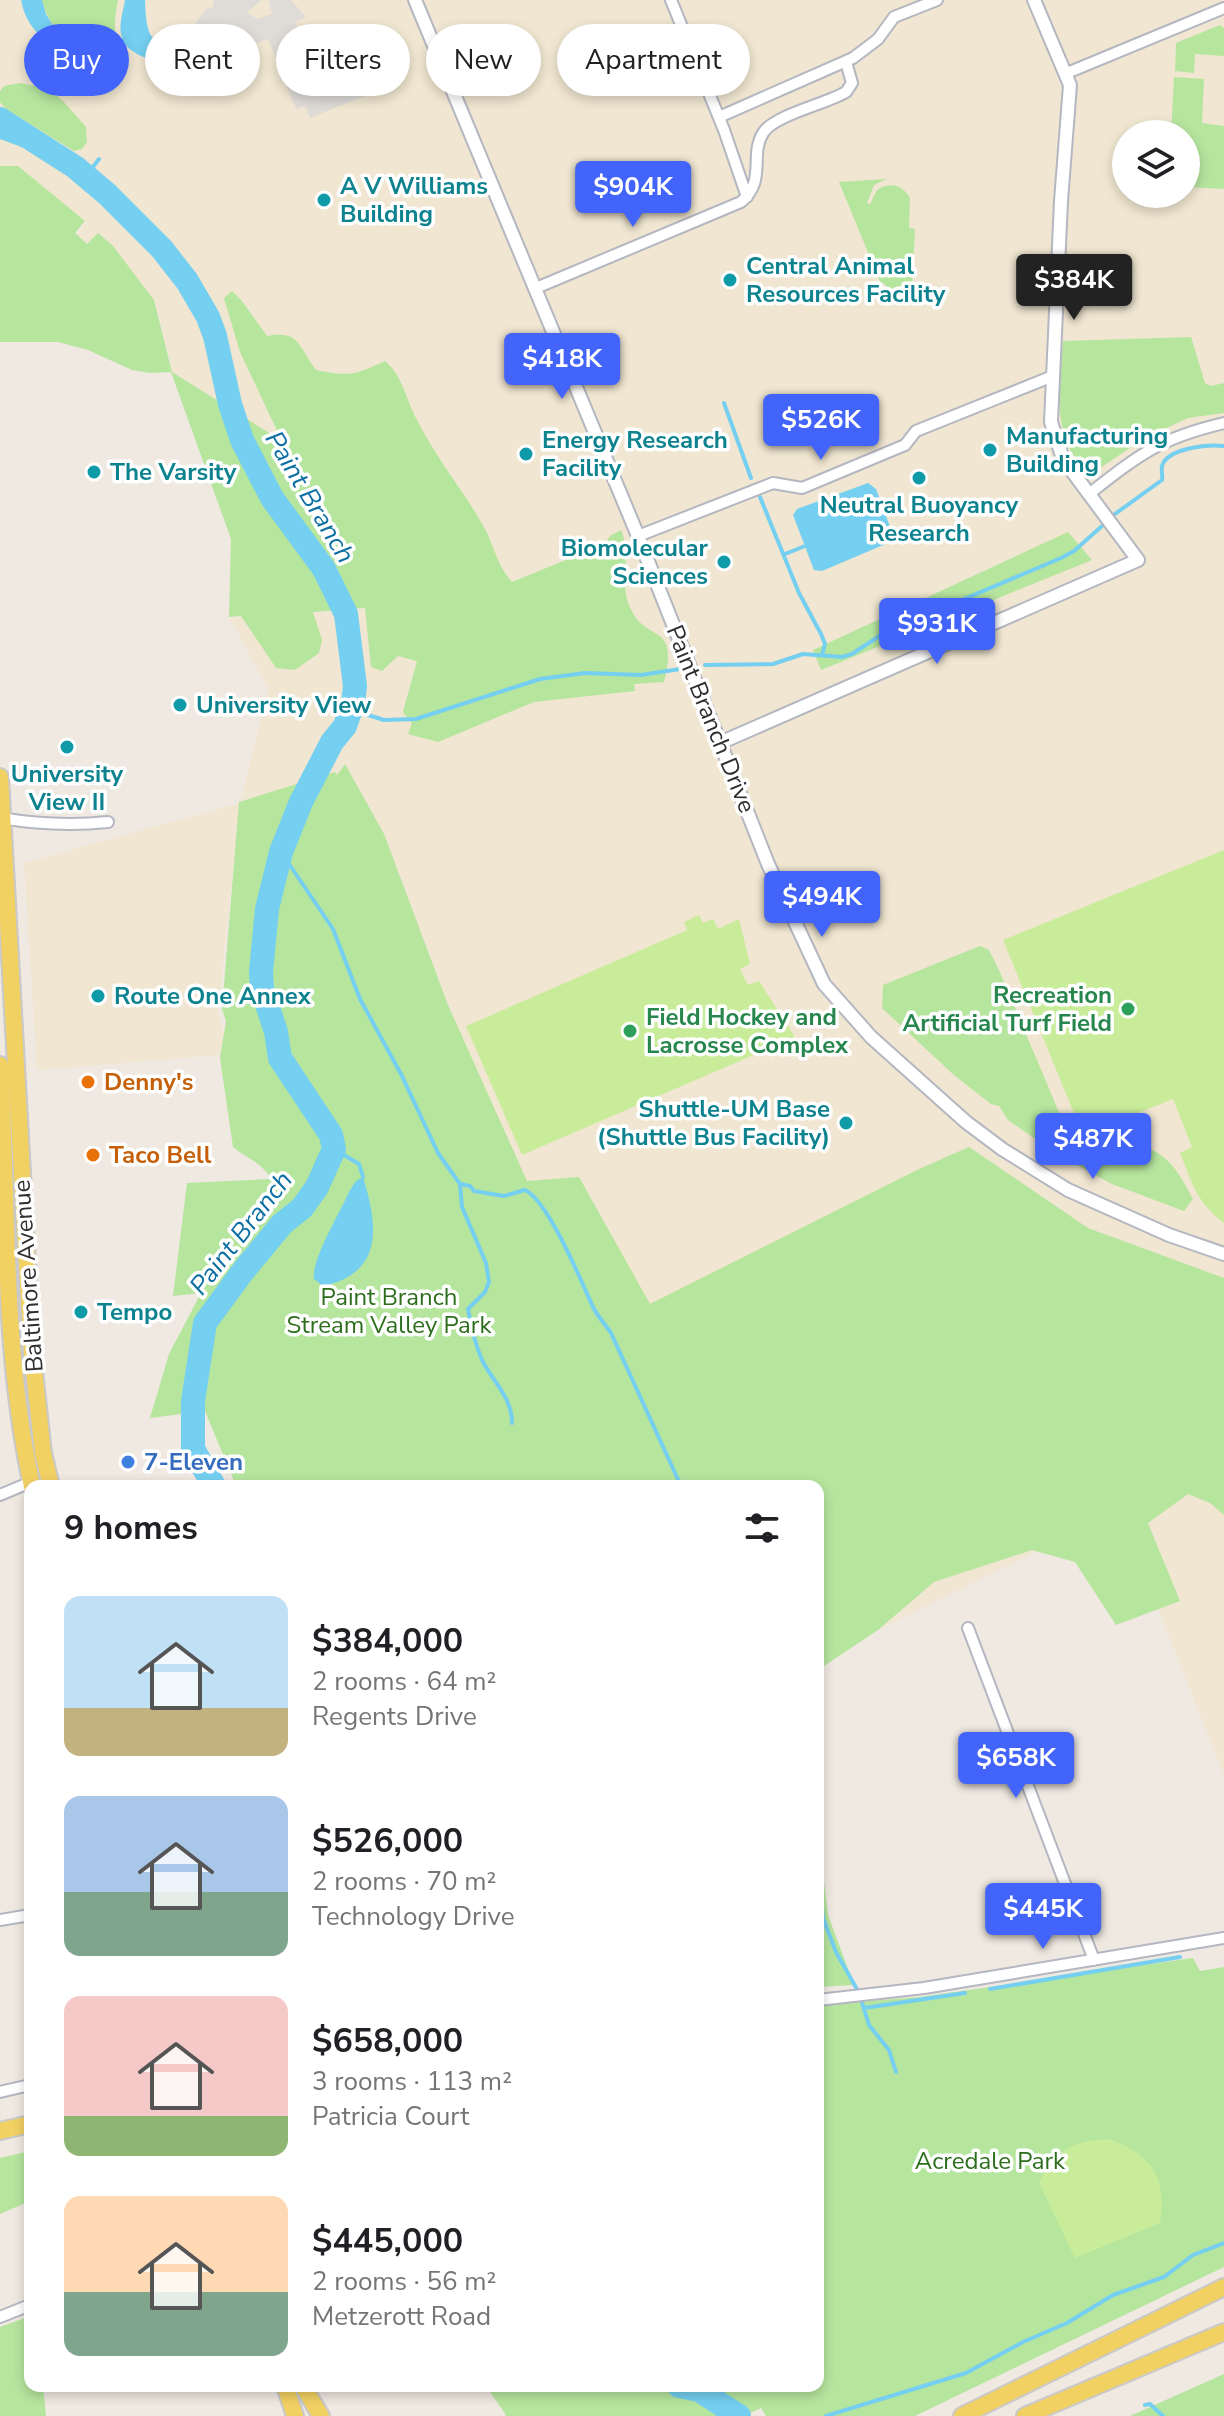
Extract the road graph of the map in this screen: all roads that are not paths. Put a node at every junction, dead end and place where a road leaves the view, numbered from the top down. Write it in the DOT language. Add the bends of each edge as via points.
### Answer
graph roads {
  1 [pos="415,0"];
  2 [pos="671,0"];
  3 [pos="937,0"];
  4 [pos="1034,0"];
  5 [pos="1224,8"];
  6 [pos="846,62"];
  7 [pos="1067,73"];
  8 [pos="719,117"];
  9 [pos="747,197"];
  10 [pos="536,288"];
  11 [pos="1053,376"];
  12 [pos="1224,423"];
  13 [pos="1089,494"];
  14 [pos="638,536"];
  15 [pos="722,742"];
  16 [pos="0,777"];
  17 [pos="1,818"];
  18 [pos="108,822"];
  19 [pos="0,1065"];
  20 [pos="1224,1254"];
  21 [pos="4,1262"];
  22 [pos="31,1480"];
  23 [pos="50,1480"];
  24 [pos="24,1487"];
  25 [pos="0,1495"];
  26 [pos="968,1628"];
  27 [pos="24,1916"];
  28 [pos="0,1920"];
  29 [pos="1224,1938"];
  30 [pos="1094,1960"];
  31 [pos="824,2000"];
  32 [pos="24,2086"];
  33 [pos="0,2092"];
  34 [pos="24,2126"];
  35 [pos="2,2132"];
  36 [pos="1224,2287"];
  37 [pos="24,2307"];
  38 [pos="0,2317"];
  39 [pos="1224,2332"];
  40 [pos="287,2392"];
  41 [pos="305,2392"];
  42 [pos="307,2392"];
  43 [pos="295,2416"];
  44 [pos="311,2416"];
  45 [pos="321,2416"];
  46 [pos="962,2416"];
  47 [pos="1025,2416"];
  1 -- 10 [label="street, Paint Branch Drive"];
  2 -- 8 [label="street"];
  3 -- 6 [label="street" via="894,17 878,39"];
  4 -- 7 [label="street"];
  5 -- 7 [label="street"];
  6 -- 8 [label="street"];
  6 -- 9 [label="street" via="852,83 846,92 764,131 756,181"];
  7 -- 11 [label="street"];
  8 -- 9 [label="street"];
  9 -- 10 [label="street"];
  10 -- 14 [label="street, Paint Branch Drive"];
  11 -- 13 [label="street" via="1051,422 1058,450"];
  11 -- 14 [label="street" via="916,431 901,447 802,488 773,483"];
  12 -- 13 [label="street" via="1158,443"];
  13 -- 15 [label="street" via="1138,560"];
  14 -- 15 [label="street, Paint Branch Drive"];
  15 -- 20 [label="street, Paint Branch Drive" via="768,864 824,984 871,1037 966,1122 1031,1168 1097,1203"];
  16 -- 17 [label="main road, Baltimore Avenue"];
  17 -- 18 [label="street" via="36,824"];
  17 -- 23 [label="main road, Baltimore Avenue" via="32,1353"];
  19 -- 21 [label="main road, Baltimore Avenue"];
  21 -- 22 [label="main road, Baltimore Avenue"];
  24 -- 25 [label="street"];
  26 -- 30 [label="street"];
  27 -- 28 [label="street"];
  29 -- 30 [label="street"];
  30 -- 31 [label="street"];
  32 -- 33 [label="street"];
  34 -- 35 [label="main road"];
  36 -- 46 [label="main road"];
  37 -- 38 [label="street"];
  39 -- 47 [label="main road"];
  40 -- 43 [label="main road"];
  41 -- 44 [label="main road"];
  42 -- 45 [label="main road"];
}
